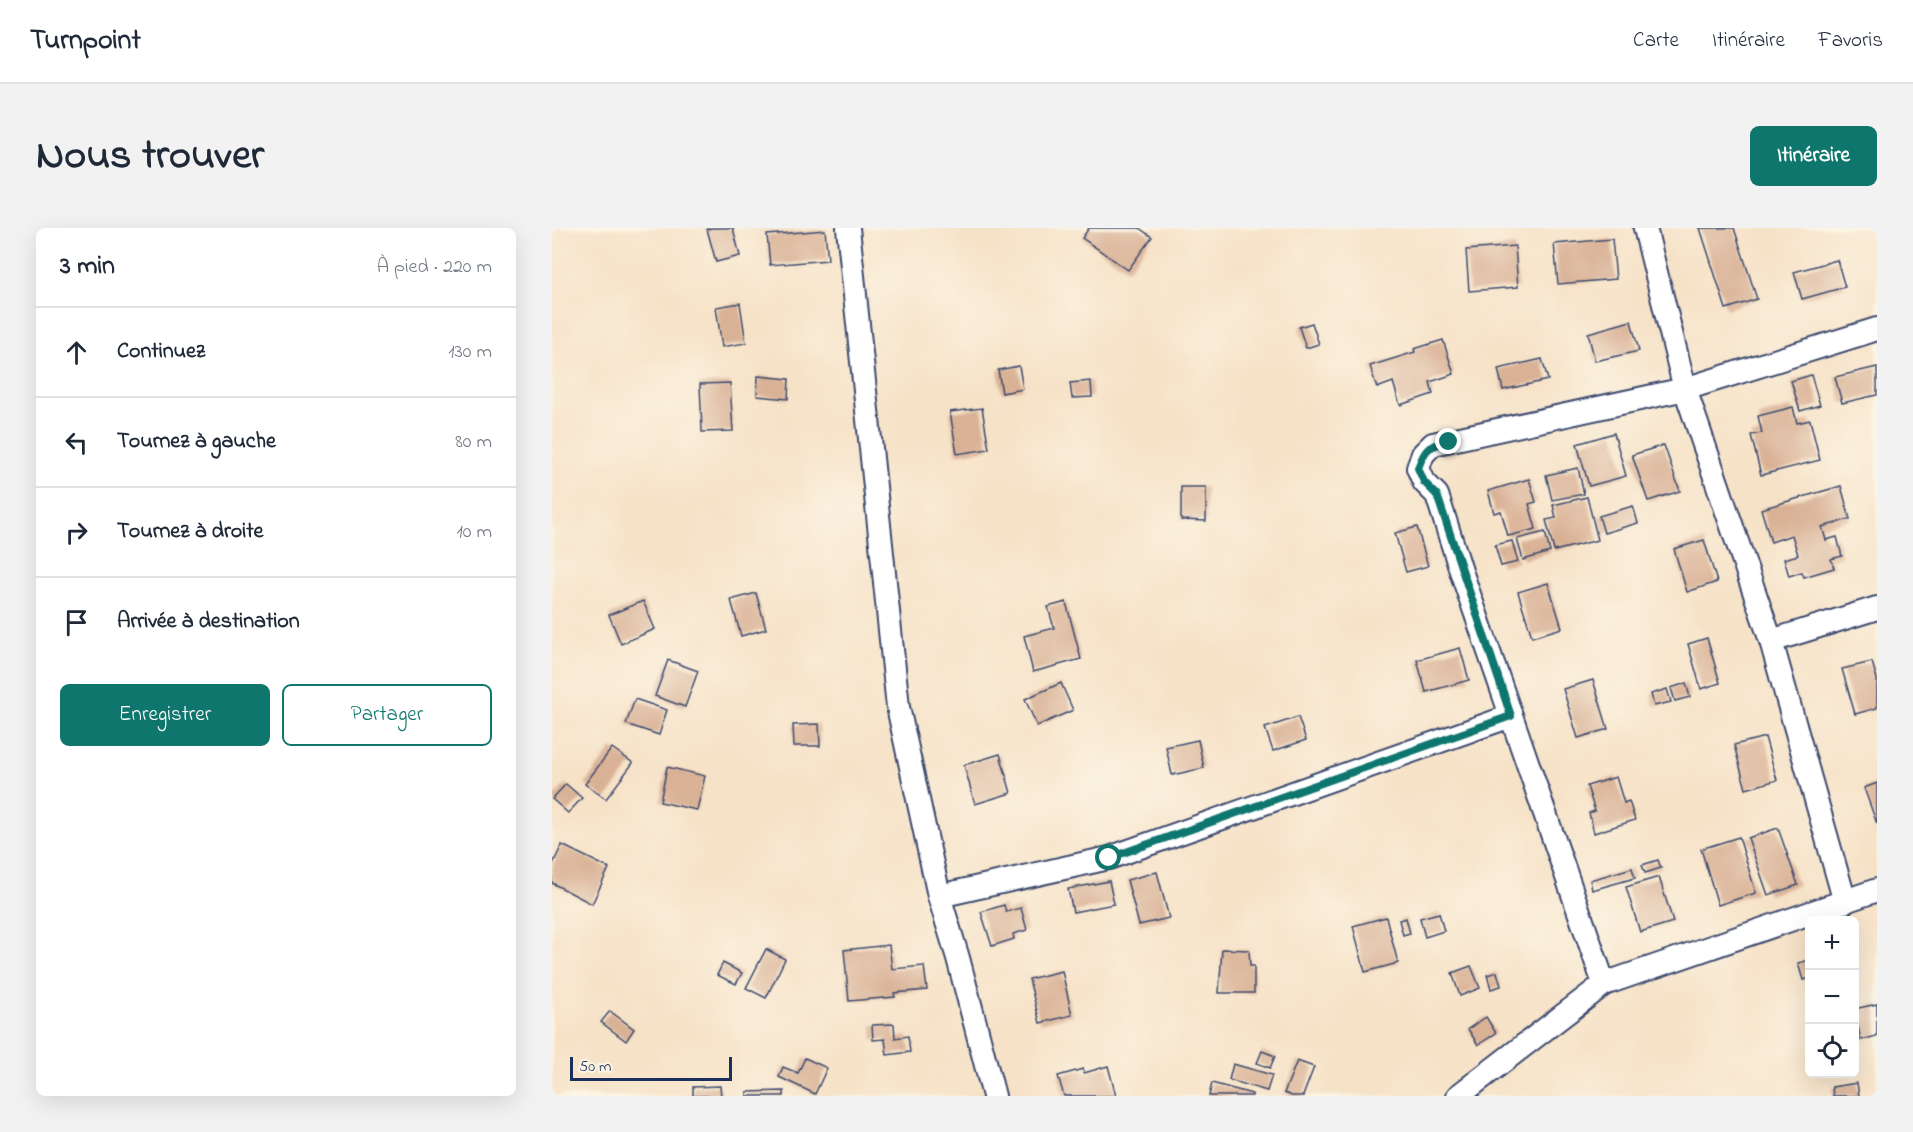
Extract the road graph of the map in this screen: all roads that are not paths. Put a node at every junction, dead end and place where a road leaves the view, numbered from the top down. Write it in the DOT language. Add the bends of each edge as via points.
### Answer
graph roads {
  1 [pos="848,228"];
  2 [pos="1645,228"];
  3 [pos="1877,329"];
  4 [pos="1685,389"];
  5 [pos="1877,608"];
  6 [pos="1771,640"];
  7 [pos="1511,716"];
  8 [pos="1877,890"];
  9 [pos="939,896"];
  10 [pos="1845,902"];
  11 [pos="1604,984"];
  12 [pos="994,1096"];
  13 [pos="1458,1096"];
  1 -- 9 [label="street" via="898,707"];
  2 -- 4 [label="street"];
  3 -- 4 [label="street"];
  4 -- 6 [label="street"];
  4 -- 7 [label="street" via="1433,444 1423,454 1418,468 1424,482 1437,495"];
  5 -- 6 [label="street"];
  6 -- 10 [label="street"];
  7 -- 9 [label="street" via="1109,858"];
  7 -- 11 [label="street"];
  8 -- 10 [label="street"];
  9 -- 12 [label="street"];
  10 -- 11 [label="street"];
  11 -- 13 [label="street"];
}
